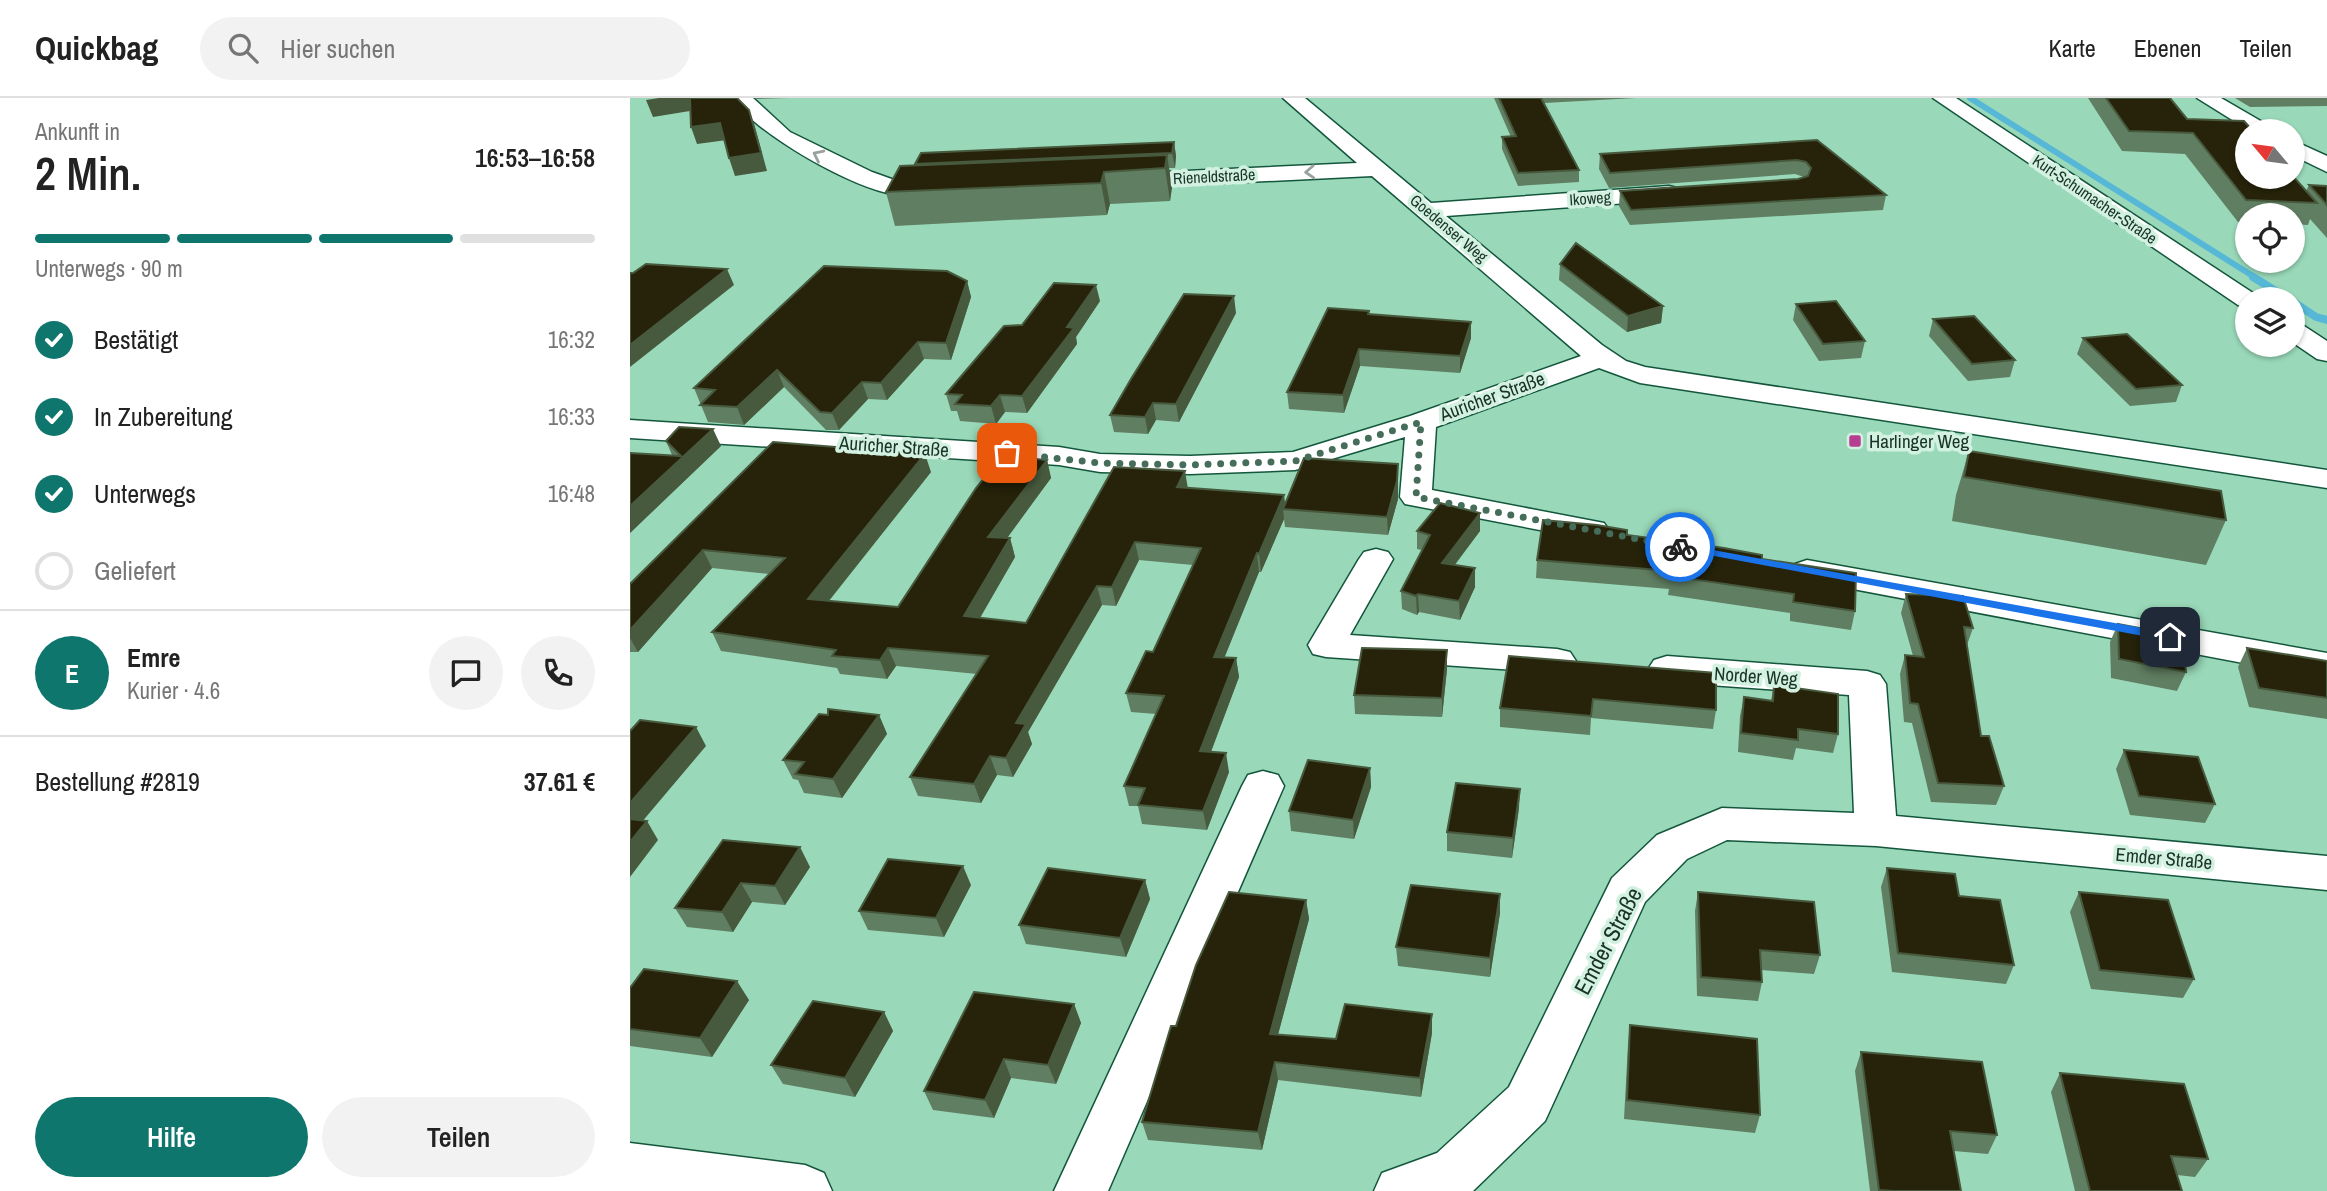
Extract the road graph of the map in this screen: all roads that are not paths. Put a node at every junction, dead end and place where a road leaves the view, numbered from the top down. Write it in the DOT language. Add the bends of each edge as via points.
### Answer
graph roads {
  1 [pos="741,98"];
  2 [pos="1299,98"];
  3 [pos="1943,98"];
  4 [pos="2207,98"];
  5 [pos="2243,119"];
  6 [pos="2305,153"];
  7 [pos="2327,165"];
  8 [pos="1379,169"];
  9 [pos="1104,181"];
  10 [pos="952,188"];
  11 [pos="1689,191"];
  12 [pos="1427,210"];
  13 [pos="2235,292"];
  14 [pos="2305,339"];
  15 [pos="2327,353"];
  16 [pos="1603,359"];
  17 [pos="1421,422"];
  18 [pos="634,433"];
  19 [pos="2327,479"];
  20 [pos="1621,536"];
  21 [pos="1376,559"];
  22 [pos="1772,564"];
  23 [pos="1589,664"];
  24 [pos="2327,666"];
  25 [pos="1631,667"];
  26 [pos="1263,786"];
  27 [pos="1876,830"];
  28 [pos="2327,873"];
  29 [pos="630,1168"];
  30 [pos="1463,1182"];
  31 [pos="686,1183"];
  32 [pos="770,1189"];
  33 [pos="1081,1191"];
  34 [pos="1401,1191"];
  10 -- 1 [label="street, one-way" via="880,185 783,136"];
  2 -- 8 [label="street, Goedenser Weg"];
  3 -- 13 [label="street, Kurt-Schumacher-Straße"];
  4 -- 5 [label="street"];
  6 -- 7 [label="street"];
  8 -- 9 [label="street, Rieneldstraße, one-way"];
  8 -- 12 [label="street, Goedenser Weg"];
  11 -- 12 [label="street, Ikoweg"];
  12 -- 16 [label="street, Goedenser Weg"];
  14 -- 15 [label="street"];
  16 -- 17 [label="street, Auricher Straße"];
  16 -- 19 [label="street" via="1640,375"];
  17 -- 18 [label="street, Auricher Straße" via="1295,461 1189,465"];
  17 -- 20 [label="street" via="1416,497"];
  21 -- 23 [label="street" via="1326,645"];
  22 -- 24 [label="street"];
  25 -- 27 [label="street, Norder Weg" via="1867,684"];
  26 -- 33 [label="street"];
  27 -- 28 [label="street, Emder Straße"];
  27 -- 30 [label="street, Emder Straße" via="1722,824 1672,847 1629,891 1527,1104"];
  29 -- 31 [label="street"];
  30 -- 34 [label="street, Emder Straße"];
  31 -- 32 [label="street"];
}
